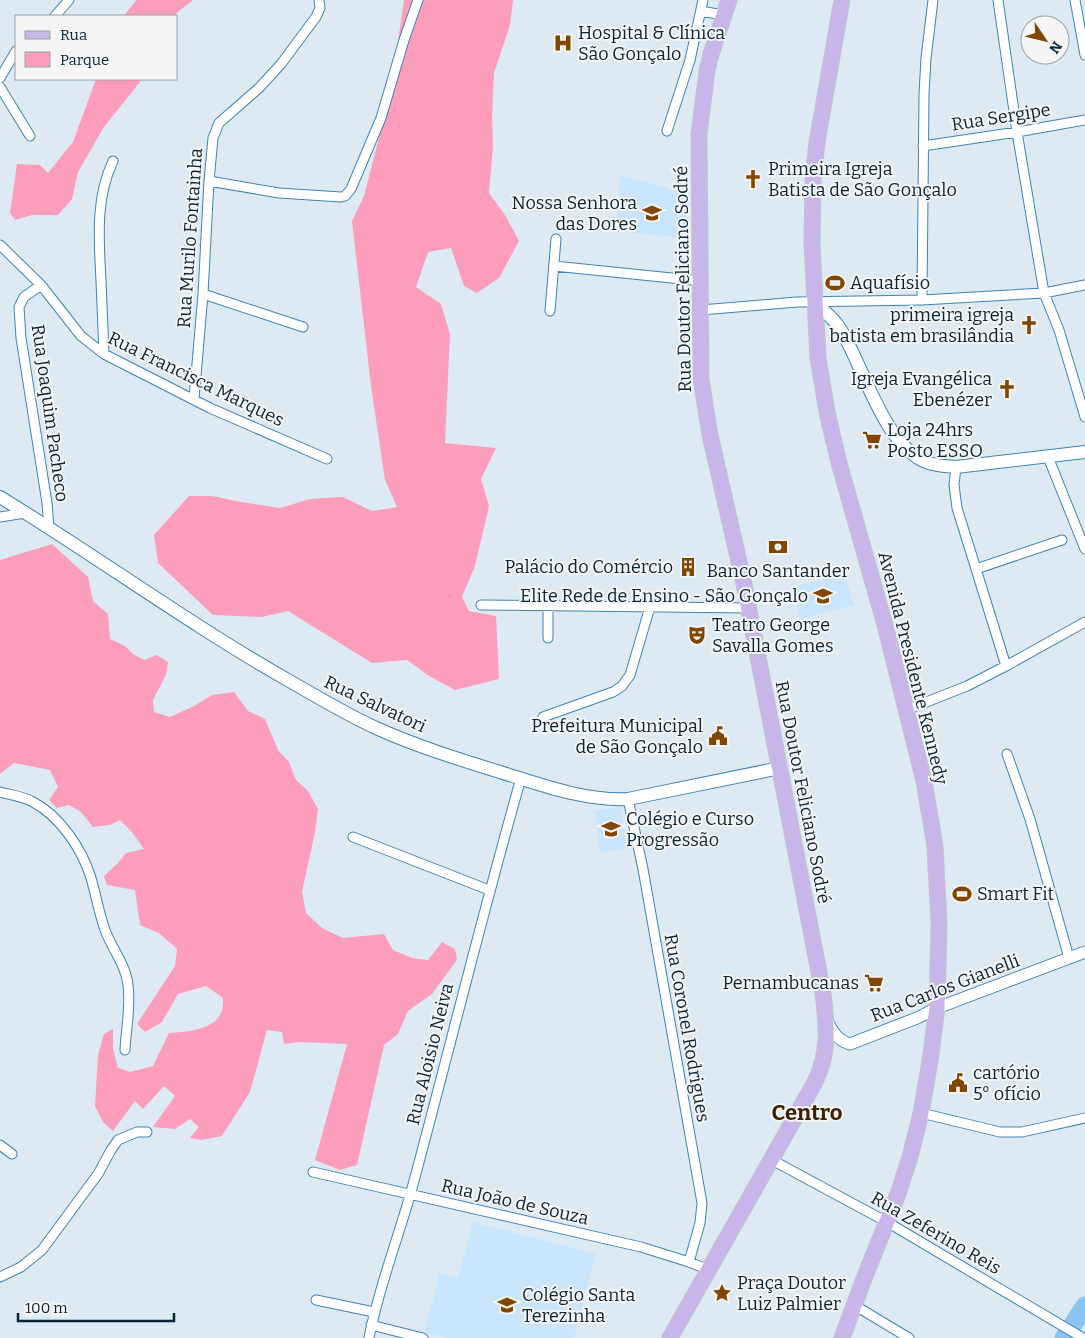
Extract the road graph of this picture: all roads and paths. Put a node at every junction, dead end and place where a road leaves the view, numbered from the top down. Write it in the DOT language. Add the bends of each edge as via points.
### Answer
graph roads {
  1 [pos="69,0"];
  2 [pos="319,0"];
  3 [pos="418,0"];
  4 [pos="703,0"];
  5 [pos="729,0"];
  6 [pos="842,0"];
  7 [pos="933,0"];
  8 [pos="998,0"];
  9 [pos="1075,0"];
  10 [pos="701,11"];
  11 [pos="56,15"];
  12 [pos="723,15"];
  13 [pos="1084,39"];
  14 [pos="15,53"];
  15 [pos="1085,55"];
  16 [pos="0,78"];
  17 [pos="0,87"];
  18 [pos="1085,120"];
  19 [pos="667,131"];
  20 [pos="1017,132"];
  21 [pos="30,136"];
  22 [pos="923,146"];
  23 [pos="113,161"];
  24 [pos="209,181"];
  25 [pos="556,239"];
  26 [pos="0,245"];
  27 [pos="554,266"];
  28 [pos="700,281"];
  29 [pos="41,285"];
  30 [pos="1085,285"];
  31 [pos="1044,293"];
  32 [pos="203,294"];
  33 [pos="922,300"];
  34 [pos="815,303"];
  35 [pos="701,310"];
  36 [pos="550,311"];
  37 [pos="303,327"];
  38 [pos="104,354"];
  39 [pos="194,399"];
  40 [pos="1085,418"];
  41 [pos="1085,452"];
  42 [pos="1048,457"];
  43 [pos="327,459"];
  44 [pos="956,467"];
  45 [pos="0,497"];
  46 [pos="26,513"];
  47 [pos="0,517"];
  48 [pos="49,526"];
  49 [pos="1062,540"];
  50 [pos="1085,549"];
  51 [pos="976,569"];
  52 [pos="481,605"];
  53 [pos="548,606"];
  54 [pos="650,607"];
  55 [pos="748,608"];
  56 [pos="1085,622"];
  57 [pos="548,638"];
  58 [pos="1006,666"];
  59 [pos="906,710"];
  60 [pos="543,717"];
  61 [pos="1007,754"];
  62 [pos="780,768"];
  63 [pos="521,778"];
  64 [pos="0,792"];
  65 [pos="628,799"];
  66 [pos="352,837"];
  67 [pos="489,890"];
  68 [pos="1085,952"];
  69 [pos="1069,958"];
  70 [pos="937,1008"];
  71 [pos="827,1021"];
  72 [pos="125,1050"];
  73 [pos="920,1113"];
  74 [pos="1085,1118"];
  75 [pos="146,1132"];
  76 [pos="0,1145"];
  77 [pos="12,1154"];
  78 [pos="772,1160"];
  79 [pos="313,1172"];
  80 [pos="410,1195"];
  81 [pos="887,1222"];
  82 [pos="689,1262"];
  83 [pos="709,1270"];
  84 [pos="0,1277"];
  85 [pos="316,1300"];
  86 [pos="854,1305"];
  87 [pos="374,1312"];
  88 [pos="371,1325"];
  89 [pos="1080,1336"];
  90 [pos="369,1338"];
  91 [pos="423,1338"];
  92 [pos="670,1338"];
  93 [pos="842,1338"];
  94 [pos="909,1338"];
  1 -- 11 [label="street"];
  2 -- 24 [label="street, Rua Murilo Fontainha" via="316,17 281,64 219,123 213,138"];
  3 -- 24 [label="street" via="381,118 351,189 345,196 307,196"];
  4 -- 10 [label="street"];
  5 -- 12 [label="main road, Rua Doutor Feliciano Sodré"];
  6 -- 34 [label="main road, Avenida Presidente Kennedy" via="813,179"];
  7 -- 22 [label="street" via="926,58"];
  8 -- 20 [label="street"];
  9 -- 13 [label="street"];
  10 -- 12 [label="street"];
  10 -- 19 [label="street" via="690,60"];
  12 -- 28 [label="main road, Rua Doutor Feliciano Sodré" via="707,71 700,127"];
  13 -- 15 [label="street"];
  14 -- 16 [label="street"];
  17 -- 21 [label="street"];
  18 -- 20 [label="street, Rua Sergipe"];
  20 -- 22 [label="street, Rua Sergipe"];
  20 -- 31 [label="street"];
  22 -- 33 [label="street"];
  23 -- 38 [label="street" via="105,177 98,226"];
  24 -- 32 [label="street, Rua Murilo Fontainha"];
  25 -- 27 [label="street"];
  26 -- 29 [label="street, Rua Francisca Marques"];
  27 -- 28 [label="street"];
  27 -- 36 [label="street"];
  28 -- 35 [label="main road, Rua Doutor Feliciano Sodré"];
  29 -- 38 [label="street, Rua Francisca Marques" via="81,336"];
  29 -- 48 [label="street, Rua Joaquim Pacheco" via="24,297 19,313"];
  30 -- 31 [label="street"];
  31 -- 33 [label="street"];
  31 -- 40 [label="street" via="1060,330"];
  32 -- 37 [label="street"];
  32 -- 39 [label="street, Rua Murilo Fontainha"];
  33 -- 34 [label="street"];
  34 -- 35 [label="street"];
  34 -- 44 [label="main road" via="841,330 898,440 924,461"];
  34 -- 59 [label="main road, Avenida Presidente Kennedy" via="818,358 827,412"];
  35 -- 55 [label="main road, Rua Doutor Feliciano Sodré" via="701,379"];
  38 -- 39 [label="street, Rua Francisca Marques"];
  39 -- 43 [label="street, Rua Francisca Marques"];
  41 -- 42 [label="main road"];
  42 -- 44 [label="main road"];
  42 -- 50 [label="street"];
  44 -- 51 [label="street" via="957,508"];
  45 -- 46 [label="main road, Rua Salvatori"];
  46 -- 47 [label="street"];
  46 -- 48 [label="main road, Rua Salvatori"];
  48 -- 63 [label="main road, Rua Salvatori" via="229,646 345,713 438,752"];
  49 -- 51 [label="street"];
  51 -- 58 [label="street"];
  52 -- 53 [label="street"];
  53 -- 54 [label="street"];
  53 -- 57 [label="street"];
  54 -- 55 [label="street"];
  54 -- 60 [label="street" via="630,675 622,686"];
  55 -- 62 [label="main road, Rua Doutor Feliciano Sodré"];
  56 -- 58 [label="street"];
  58 -- 59 [label="street" via="967,686"];
  59 -- 70 [label="main road, Avenida Presidente Kennedy" via="924,780 935,846 939,924"];
  61 -- 69 [label="street" via="1030,818"];
  62 -- 65 [label="main road, Rua Salvatori"];
  62 -- 71 [label="main road, Rua Doutor Feliciano Sodré"];
  63 -- 65 [label="main road, Rua Salvatori" via="587,797"];
  63 -- 67 [label="street, Rua Aloisio Neiva"];
  64 -- 72 [label="street" via="32,801 48,811 66,831 81,856 91,877 109,942 127,978"];
  65 -- 82 [label="street, Rua Coronel Rodrigues" via="702,1203"];
  66 -- 67 [label="street"];
  67 -- 80 [label="street, Rua Aloisio Neiva"];
  68 -- 69 [label="street, Rua Carlos Gianelli"];
  69 -- 70 [label="street, Rua Carlos Gianelli"];
  70 -- 71 [label="street, Rua Carlos Gianelli" via="850,1044 841,1041"];
  70 -- 73 [label="main road, Avenida Presidente Kennedy"];
  71 -- 78 [label="main road, Rua Doutor Feliciano Sodré" via="820,1073"];
  73 -- 74 [label="street" via="1000,1132 1022,1132"];
  73 -- 81 [label="main road, Avenida Presidente Kennedy" via="910,1157"];
  75 -- 84 [label="street" via="118,1140 98,1174 42,1250 21,1267"];
  76 -- 77 [label="street"];
  78 -- 81 [label="street, Rua Zeferino Reis"];
  78 -- 83 [label="main road, Rua Doutor Feliciano Sodré"];
  79 -- 80 [label="street, Rua João de Souza"];
  80 -- 82 [label="street, Rua João de Souza" via="641,1247"];
  80 -- 87 [label="street, Rua Aloisio Neiva"];
  81 -- 86 [label="main road, Avenida Presidente Kennedy"];
  81 -- 89 [label="street, Rua Zeferino Reis"];
  82 -- 83 [label="street, Rua João de Souza"];
  83 -- 92 [label="main road, Rua Doutor Feliciano Sodré"];
  85 -- 87 [label="street"];
  86 -- 93 [label="main road, Avenida Presidente Kennedy"];
  86 -- 94 [label="street"];
  87 -- 88 [label="street, Rua Aloisio Neiva"];
  88 -- 90 [label="street, Rua Aloisio Neiva"];
  88 -- 91 [label="street"];
}
